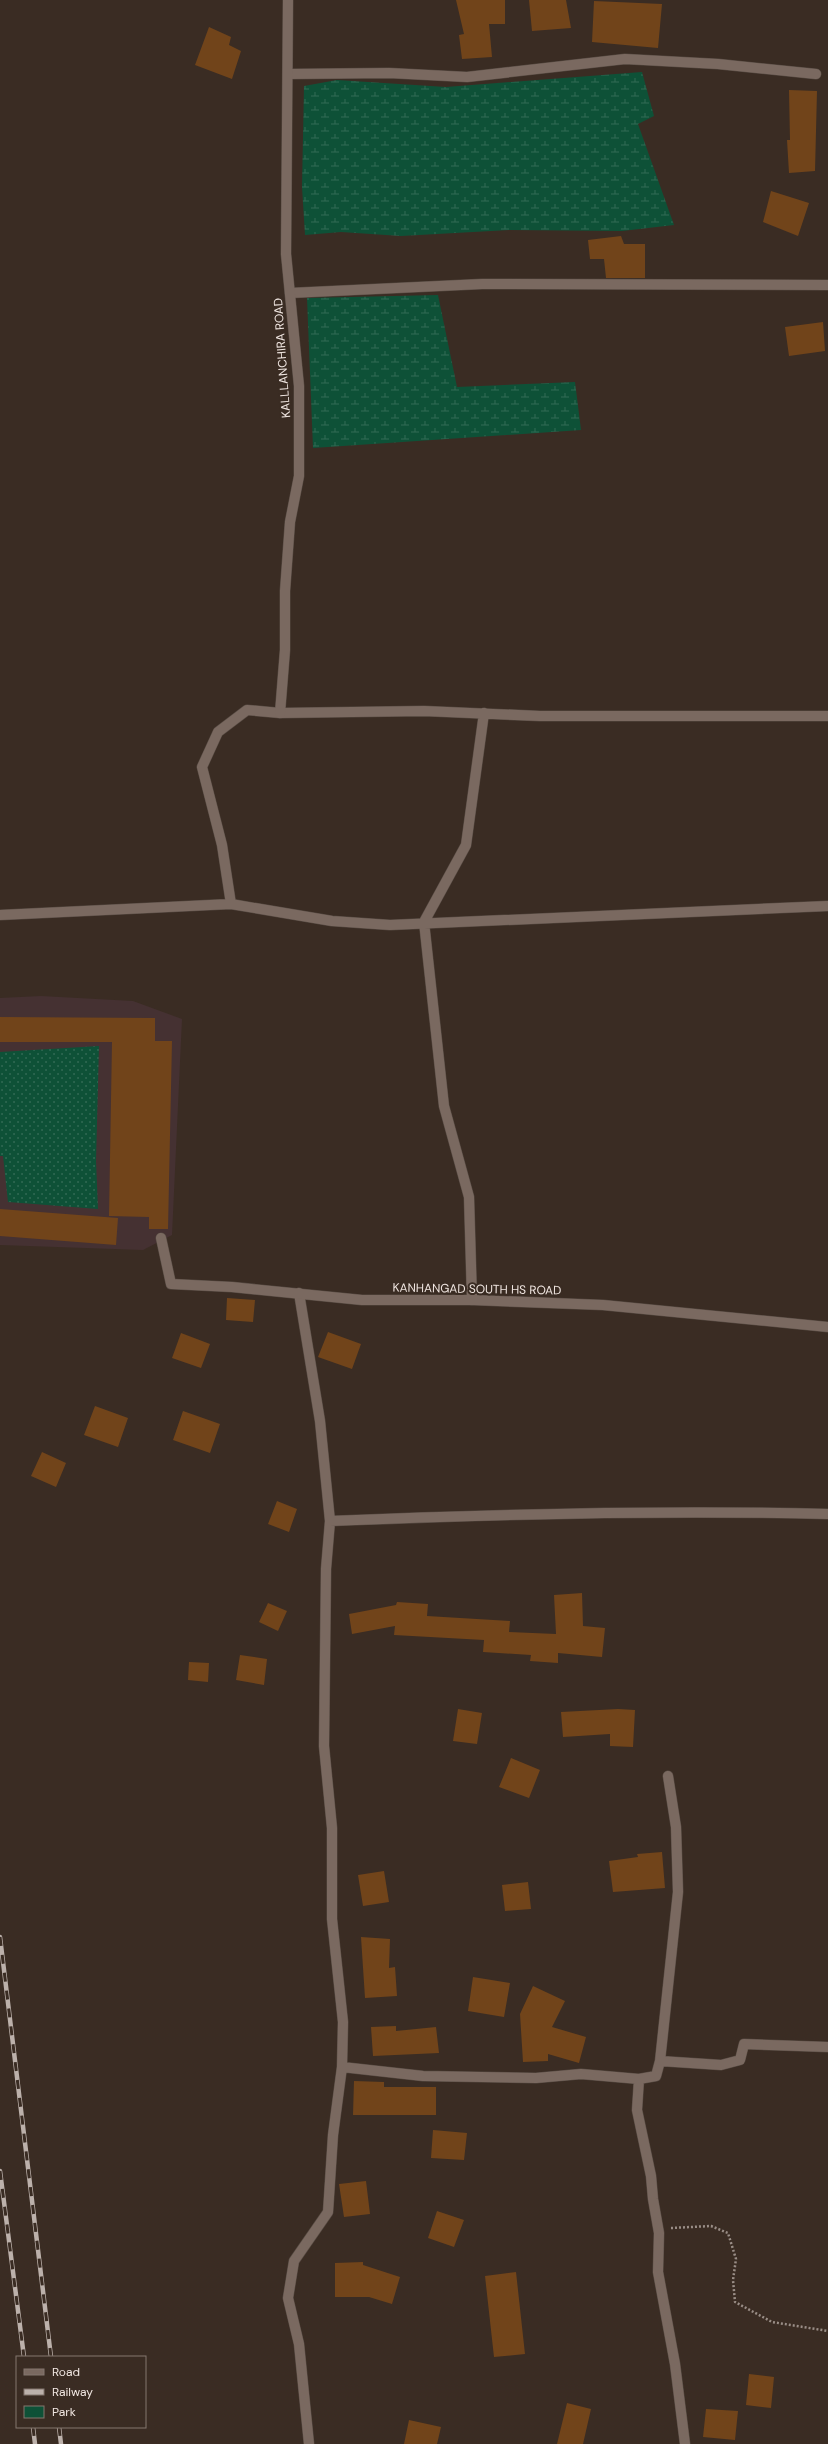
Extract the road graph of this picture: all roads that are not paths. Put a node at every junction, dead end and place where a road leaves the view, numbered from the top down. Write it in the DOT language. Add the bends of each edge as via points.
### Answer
graph roads {
  1 [pos="288,0"];
  2 [pos="288,74"];
  3 [pos="816,74"];
  4 [pos="828,285"];
  5 [pos="290,293"];
  6 [pos="280,713"];
  7 [pos="484,713"];
  8 [pos="828,716"];
  9 [pos="231,904"];
  10 [pos="828,906"];
  11 [pos="0,915"];
  12 [pos="424,922"];
  13 [pos="161,1238"];
  14 [pos="299,1293"];
  15 [pos="472,1300"];
  16 [pos="828,1327"];
  17 [pos="828,1514"];
  18 [pos="330,1521"];
  19 [pos="668,1776"];
  20 [pos="828,2047"];
  21 [pos="660,2061"];
  22 [pos="342,2067"];
  23 [pos="639,2079"];
  24 [pos="309,2444"];
  25 [pos="685,2444"];
  1 -- 2 [label="street, KALLLANCHIRA ROAD"];
  2 -- 3 [label="street" via="389,73 467,77 625,59 718,64"];
  2 -- 5 [label="street, KALLLANCHIRA ROAD" via="285,152 286,246"];
  4 -- 5 [label="street" via="482,284"];
  5 -- 6 [label="street, KALLLANCHIRA ROAD" via="299,386 299,476 290,522"];
  6 -- 7 [label="street"];
  6 -- 9 [label="street" via="247,710 218,732 202,767 222,845"];
  7 -- 8 [label="street" via="638,717"];
  7 -- 12 [label="street" via="466,845"];
  9 -- 11 [label="street"];
  9 -- 12 [label="street" via="332,920 390,925"];
  10 -- 12 [label="street"];
  12 -- 15 [label="street" via="444,1106 469,1197"];
  13 -- 14 [label="street, KANHANGAD SOUTH HS ROAD" via="171,1284"];
  14 -- 15 [label="street, KANHANGAD SOUTH HS ROAD" via="362,1300"];
  14 -- 18 [label="street" via="320,1421"];
  15 -- 16 [label="street, KANHANGAD SOUTH HS ROAD" via="603,1305"];
  17 -- 18 [label="street" via="520,1513"];
  18 -- 22 [label="street" via="326,1569 324,1746 332,1828 332,1919 344,2022"];
  19 -- 21 [label="street" via="676,1827 678,1892"];
  20 -- 21 [label="street" via="744,2044 740,2060 721,2065"];
  21 -- 23 [label="street" via="656,2076"];
  22 -- 23 [label="street" via="423,2076 536,2078 581,2074"];
  22 -- 24 [label="street" via="332,2135 328,2212 294,2261 288,2298 299,2344"];
  23 -- 25 [label="street" via="638,2110 652,2176 659,2233 658,2272 675,2364"];
}
